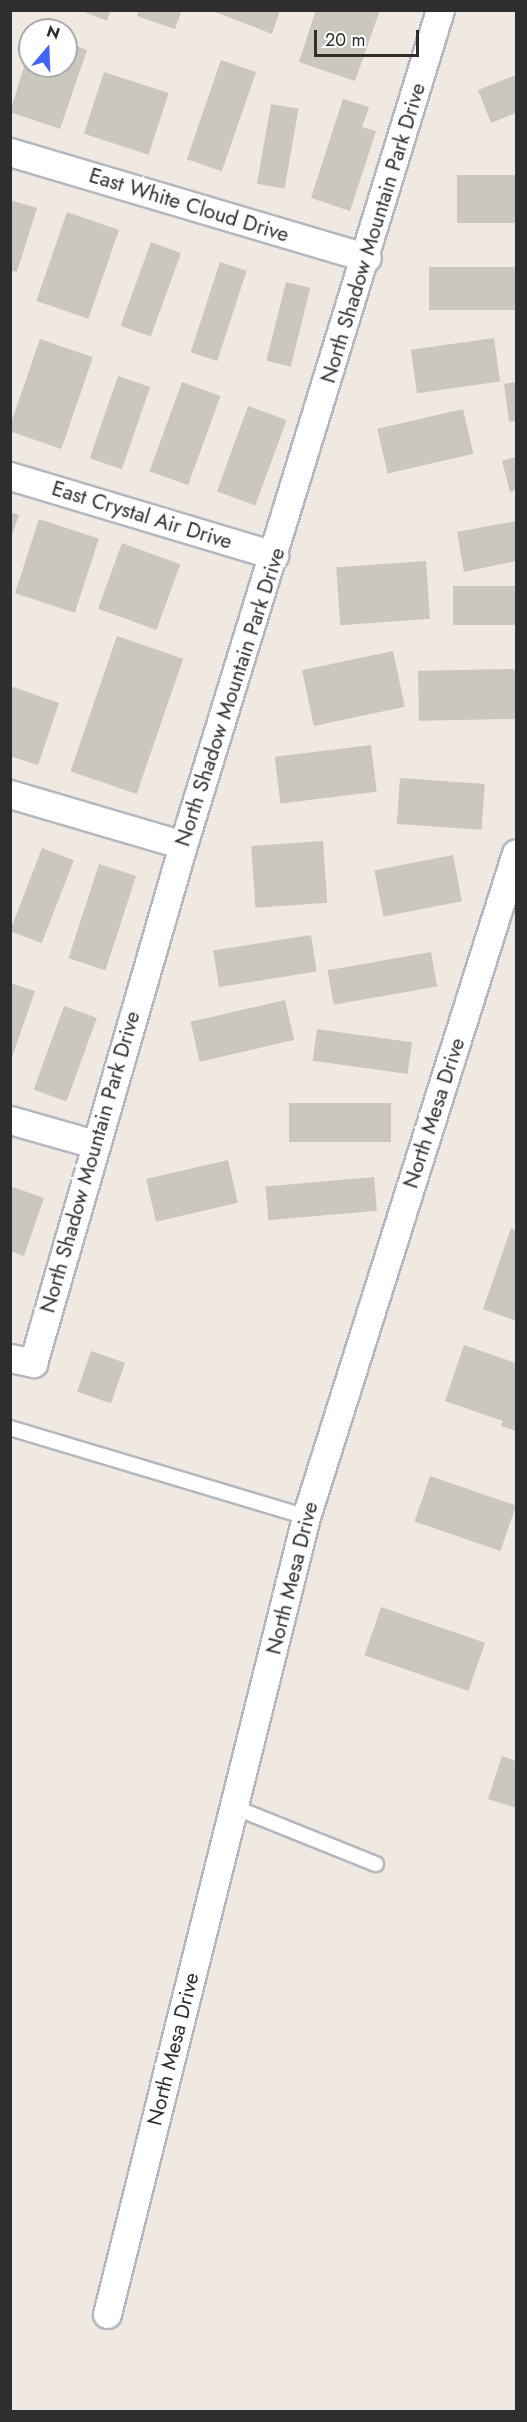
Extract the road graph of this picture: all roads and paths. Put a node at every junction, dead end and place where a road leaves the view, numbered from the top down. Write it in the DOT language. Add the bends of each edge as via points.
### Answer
graph roads {
  1 [pos="440,10"];
  2 [pos="10,152"];
  3 [pos="367,258"];
  4 [pos="10,476"];
  5 [pos="274,555"];
  6 [pos="10,794"];
  7 [pos="183,845"];
  8 [pos="516,853"];
  9 [pos="10,1120"];
  10 [pos="94,1144"];
  11 [pos="10,1358"];
  12 [pos="10,1428"];
  13 [pos="306,1517"];
  14 [pos="234,1807"];
  15 [pos="376,1864"];
  16 [pos="107,2314"];
  1 -- 3 [label="street, North Shadow Mountain Park Drive"];
  2 -- 3 [label="street, East White Cloud Drive"];
  3 -- 5 [label="street, North Shadow Mountain Park Drive"];
  4 -- 5 [label="street, East Crystal Air Drive"];
  5 -- 7 [label="street, North Shadow Mountain Park Drive"];
  6 -- 7 [label="street"];
  7 -- 10 [label="street, North Shadow Mountain Park Drive"];
  8 -- 13 [label="street, North Mesa Drive"];
  9 -- 10 [label="street"];
  10 -- 11 [label="street, North Shadow Mountain Park Drive" via="33,1363"];
  12 -- 13 [label="lane"];
  13 -- 14 [label="street, North Mesa Drive"];
  14 -- 15 [label="lane"];
  14 -- 16 [label="street, North Mesa Drive"];
}
